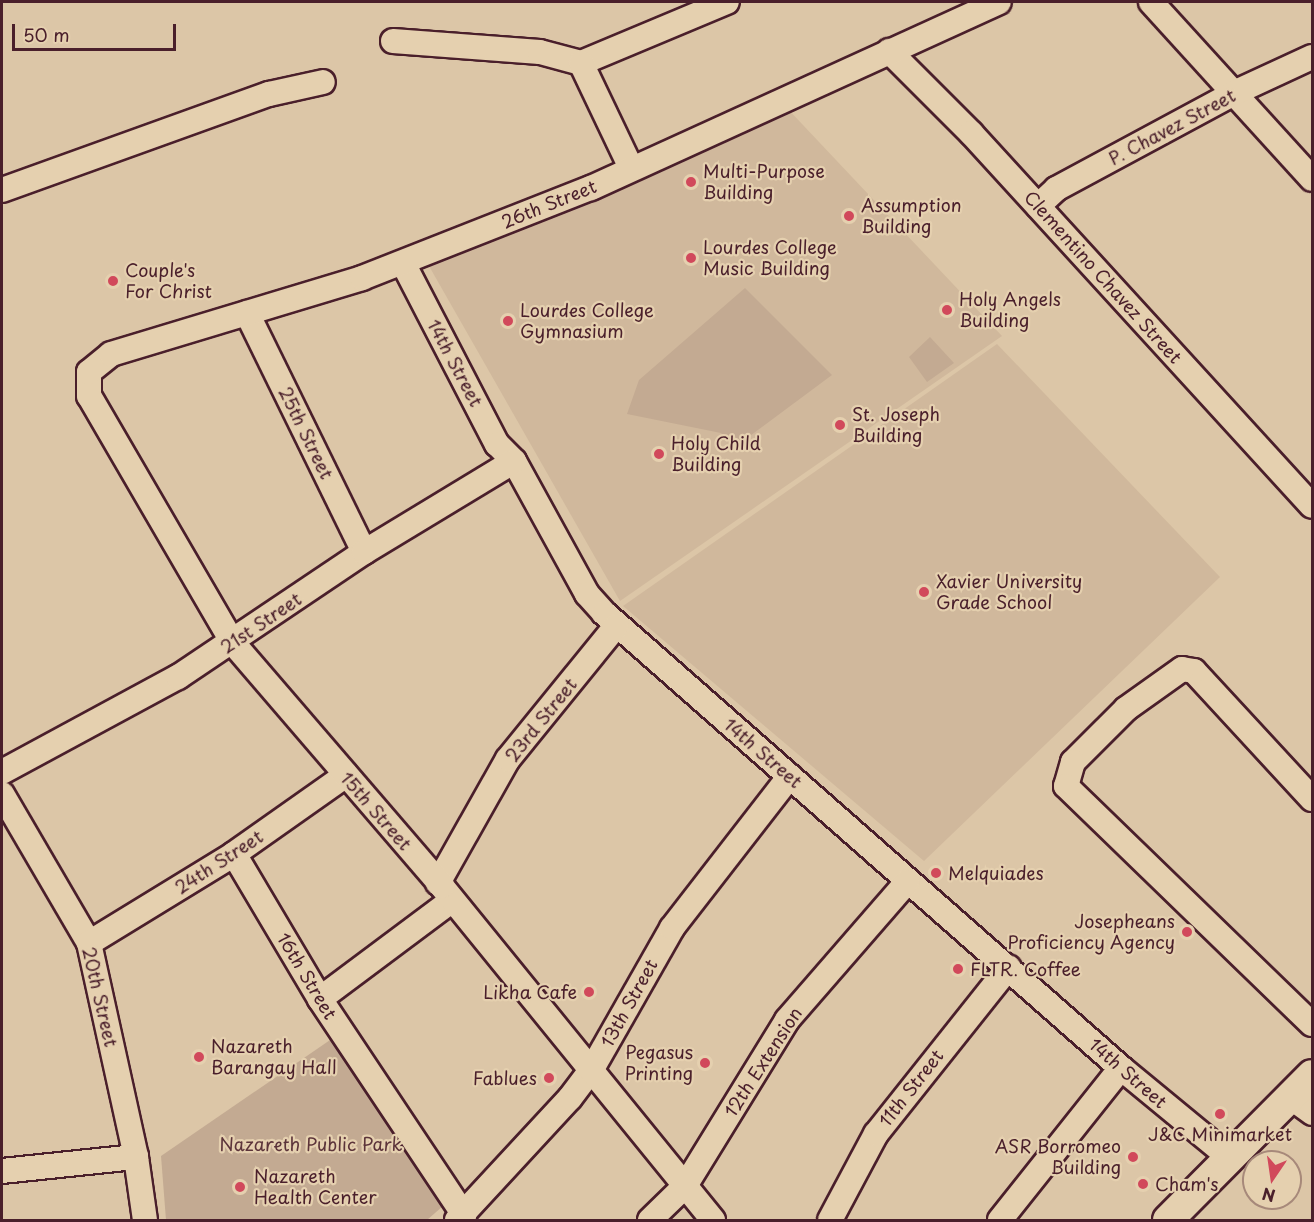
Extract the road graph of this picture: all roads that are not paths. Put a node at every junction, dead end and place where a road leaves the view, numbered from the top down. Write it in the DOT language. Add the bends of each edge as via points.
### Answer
graph roads {
  1 [pos="727,2"];
  2 [pos="999,2"];
  3 [pos="1151,2"];
  4 [pos="393,41"];
  5 [pos="889,51"];
  6 [pos="1312,57"];
  7 [pos="581,63"];
  8 [pos="322,82"];
  9 [pos="1234,93"];
  10 [pos="631,168"];
  11 [pos="1312,179"];
  12 [pos="2,190"];
  13 [pos="1038,206"];
  14 [pos="403,263"];
  15 [pos="247,313"];
  16 [pos="89,372"];
  17 [pos="514,461"];
  18 [pos="1312,503"];
  19 [pos="364,552"];
  20 [pos="616,626"];
  21 [pos="232,643"];
  22 [pos="2,772"];
  23 [pos="346,775"];
  24 [pos="790,776"];
  25 [pos="2,794"];
  26 [pos="1312,800"];
  27 [pos="234,854"];
  28 [pos="907,882"];
  29 [pos="445,892"];
  30 [pos="89,943"];
  31 [pos="1009,967"];
  32 [pos="320,999"];
  33 [pos="1312,1024"];
  34 [pos="1121,1068"];
  35 [pos="592,1069"];
  36 [pos="1312,1075"];
  37 [pos="1301,1105"];
  38 [pos="136,1157"];
  39 [pos="1229,1157"];
  40 [pos="2,1171"];
  41 [pos="685,1186"];
  42 [pos="461,1218"];
  43 [pos="145,1221"];
  44 [pos="650,1221"];
  45 [pos="713,1221"];
  46 [pos="830,1221"];
  47 [pos="1000,1221"];
  48 [pos="1168,1221"];
  1 -- 7 [label="street"];
  2 -- 5 [label="street, 26th Street"];
  3 -- 9 [label="street"];
  4 -- 7 [label="street" via="540,52"];
  5 -- 10 [label="street, 26th Street"];
  5 -- 13 [label="street, Clementino Chavez Street"];
  6 -- 9 [label="street, P. Chavez Street"];
  7 -- 10 [label="street"];
  8 -- 12 [label="street" via="269,94"];
  9 -- 11 [label="street"];
  9 -- 13 [label="street, P. Chavez Street" via="1056,189"];
  10 -- 14 [label="street, 26th Street"];
  13 -- 18 [label="street, Clementino Chavez Street"];
  14 -- 15 [label="street, 26th Street"];
  14 -- 17 [label="street, 14th Street" via="497,444"];
  15 -- 16 [label="street, 26th Street" via="111,354"];
  15 -- 19 [label="street, 25th Street"];
  16 -- 21 [label="street, 15th Street" via="89,396"];
  17 -- 19 [label="street, 21st Street"];
  17 -- 20 [label="street, 14th Street" via="587,594"];
  19 -- 21 [label="street, 21st Street"];
  20 -- 24 [label="street, 14th Street"];
  20 -- 29 [label="street, 23rd Street" via="508,759"];
  21 -- 22 [label="street, 21st Street"];
  21 -- 23 [label="street, 15th Street"];
  23 -- 27 [label="street, 24th Street"];
  23 -- 29 [label="street, 15th Street"];
  24 -- 28 [label="street, 14th Street"];
  24 -- 35 [label="street, 13th Street" via="672,928"];
  25 -- 30 [label="street, 20th Street"];
  26 -- 33 [label="street" via="1194,671 1182,669 1126,709 1080,755 1070,768 1066,786"];
  27 -- 30 [label="street, 24th Street"];
  27 -- 32 [label="street, 16th Street"];
  28 -- 31 [label="street, 14th Street"];
  28 -- 41 [label="street, 12th Extension" via="787,1020"];
  29 -- 32 [label="street"];
  29 -- 35 [label="street, 15th Street"];
  30 -- 38 [label="street, 20th Street"];
  31 -- 34 [label="street, 14th Street"];
  31 -- 46 [label="street, 11th Street" via="876,1134"];
  32 -- 42 [label="street, 16th Street"];
  34 -- 39 [label="street, 14th Street"];
  34 -- 47 [label="street"];
  35 -- 41 [label="street, 15th Street"];
  35 -- 42 [label="street, 13th Street"];
  36 -- 37 [label="main road"];
  37 -- 39 [label="main road"];
  38 -- 40 [label="street"];
  38 -- 43 [label="street, 20th Street"];
  39 -- 48 [label="main road"];
  41 -- 44 [label="street, 12th Extension"];
  41 -- 45 [label="street, 15th Street"];
}
